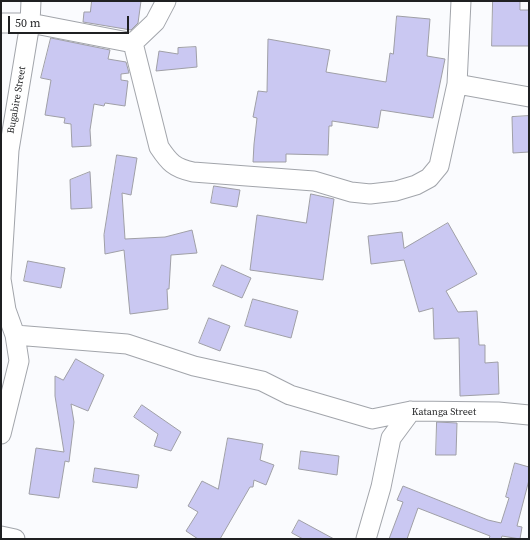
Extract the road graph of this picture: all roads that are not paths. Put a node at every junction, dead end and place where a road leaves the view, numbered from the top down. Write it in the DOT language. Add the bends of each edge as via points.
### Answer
graph roads {
  1 [pos="31,1"];
  2 [pos="166,1"];
  3 [pos="461,1"];
  4 [pos="1,23"];
  5 [pos="30,23"];
  6 [pos="133,43"];
  7 [pos="457,84"];
  8 [pos="529,97"];
  9 [pos="2,290"];
  10 [pos="15,335"];
  11 [pos="411,411"];
  12 [pos="529,415"];
  13 [pos="372,419"];
  14 [pos="1,434"];
  15 [pos="392,438"];
  16 [pos="366,539"];
  1 -- 5 [label="street, Bugabire Street"];
  2 -- 6 [label="street" via="155,22"];
  3 -- 7 [label="street"];
  4 -- 5 [label="street"];
  5 -- 6 [label="street"];
  5 -- 9 [label="street, Bugabire Street" via="9,150"];
  6 -- 7 [label="street" via="159,146 167,159 178,169 314,181 351,192 370,194 396,191 429,178 440,166"];
  7 -- 8 [label="street"];
  9 -- 10 [label="street, Bugabire Street"];
  10 -- 13 [label="street, Katanga Street" via="127,344 194,366 262,381 290,395"];
  10 -- 14 [label="street, Bugabire Street" via="19,362"];
  11 -- 12 [label="street, Katanga Street"];
  11 -- 13 [label="street, Katanga Street"];
  11 -- 15 [label="street"];
  13 -- 15 [label="street"];
  15 -- 16 [label="street" via="382,487"];
}
